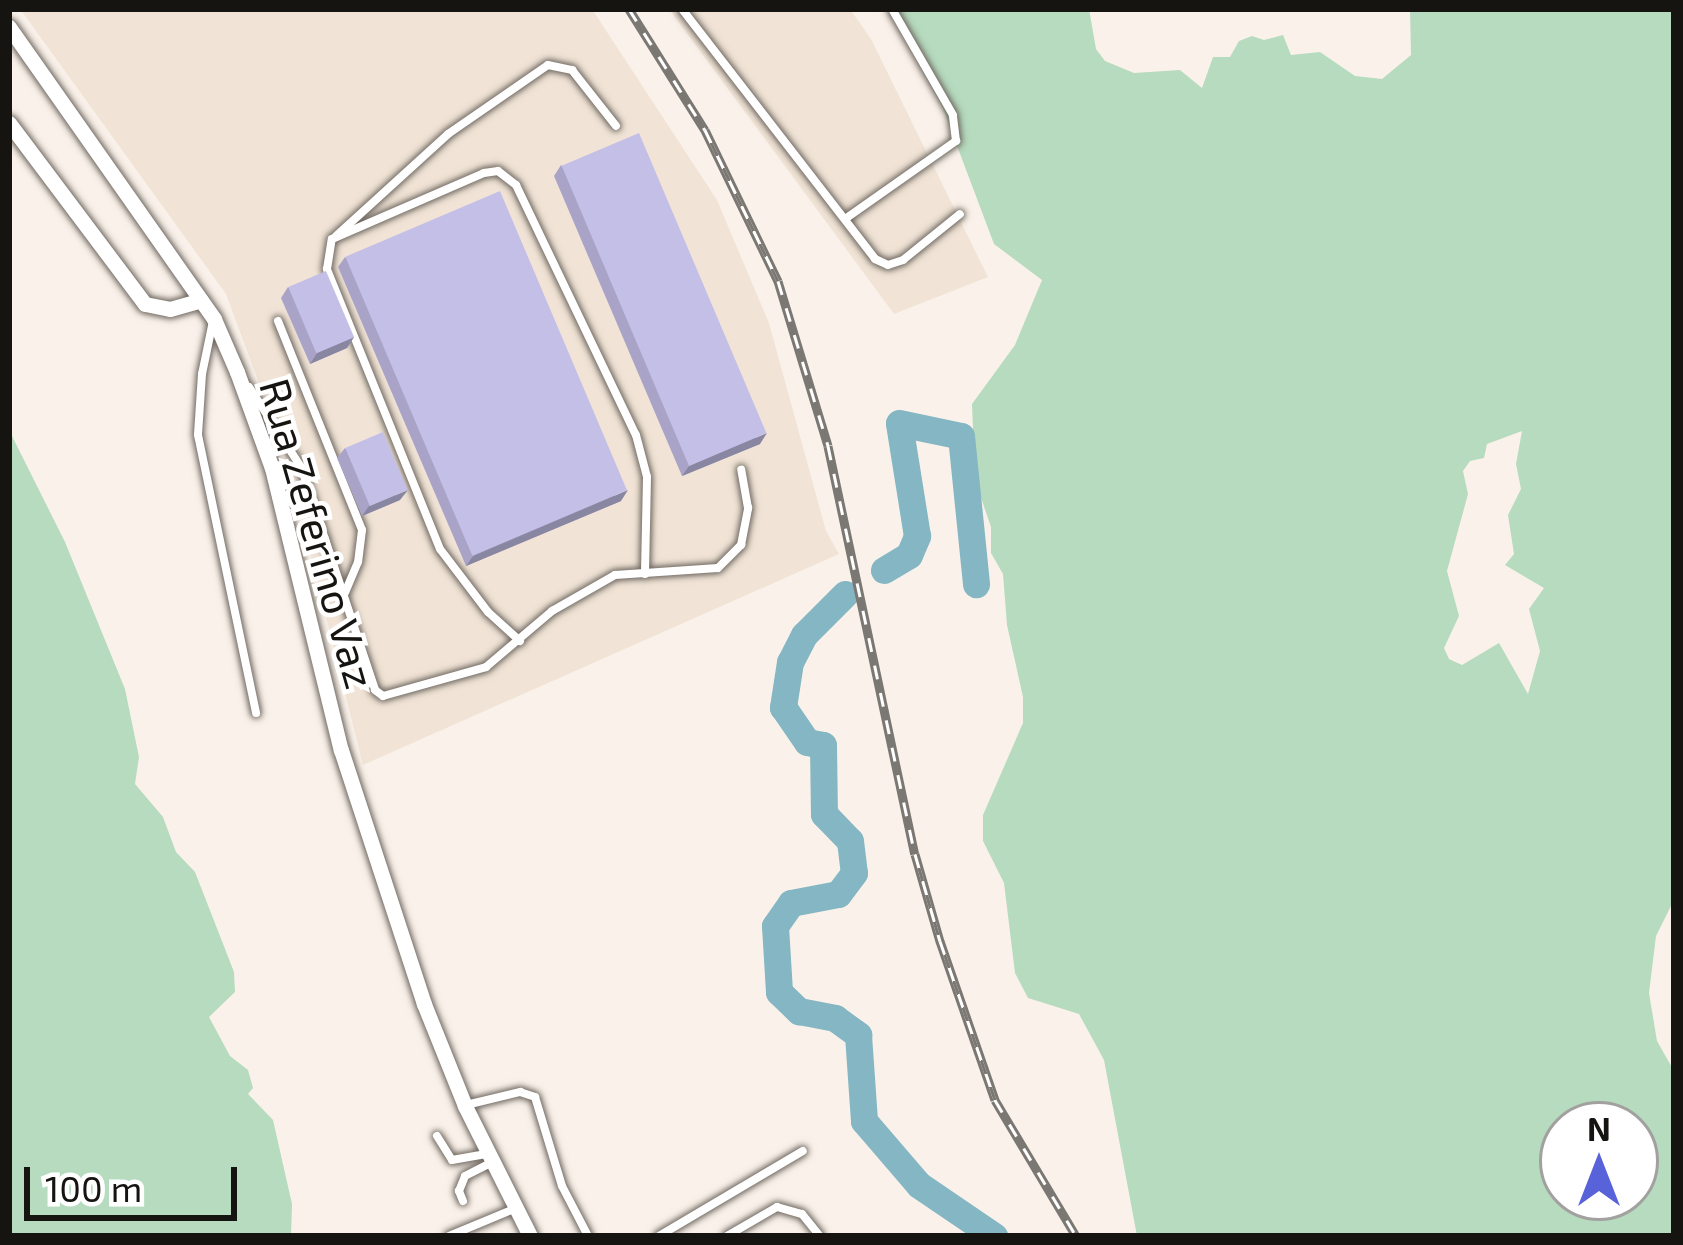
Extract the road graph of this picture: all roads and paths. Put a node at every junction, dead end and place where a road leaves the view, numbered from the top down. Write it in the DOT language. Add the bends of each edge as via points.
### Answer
graph roads {
  1 [pos="682,9"];
  2 [pos="892,9"];
  3 [pos="9,27"];
  4 [pos="9,123"];
  5 [pos="616,126"];
  6 [pos="960,214"];
  7 [pos="845,219"];
  8 [pos="332,239"];
  9 [pos="201,300"];
  10 [pos="214,320"];
  11 [pos="278,321"];
  12 [pos="237,372"];
  13 [pos="741,470"];
  14 [pos="645,574"];
  15 [pos="344,593"];
  16 [pos="520,641"];
  17 [pos="256,713"];
  18 [pos="465,1106"];
  19 [pos="437,1136"];
  20 [pos="803,1151"];
  21 [pos="490,1158"];
  22 [pos="463,1201"];
  23 [pos="515,1208"];
  24 [pos="449,1236"];
  25 [pos="530,1236"];
  26 [pos="588,1236"];
  27 [pos="658,1236"];
  28 [pos="727,1236"];
  29 [pos="820,1236"];
  1 -- 7 [label="lane"];
  2 -- 7 [label="lane" via="953,116 956,141"];
  3 -- 9 [label="street, Rua Zeferino Vaz"];
  4 -- 9 [label="street" via="145,304 170,309"];
  5 -- 8 [label="lane" via="572,70 548,64 448,134"];
  6 -- 7 [label="lane" via="888,265"];
  8 -- 14 [label="lane" via="484,173 498,171 516,184 636,435 647,477"];
  8 -- 16 [label="lane" via="327,269 440,549"];
  9 -- 10 [label="street, Rua Zeferino Vaz"];
  10 -- 12 [label="street, Rua Zeferino Vaz"];
  10 -- 17 [label="lane" via="202,374 202,467"];
  11 -- 15 [label="lane" via="362,530"];
  12 -- 15 [label="lane" via="302,466"];
  12 -- 18 [label="street, Rua Zeferino Vaz" via="272,468 341,750"];
  13 -- 14 [label="lane" via="748,508 741,545 718,568"];
  14 -- 16 [label="lane" via="615,575 552,610"];
  15 -- 16 [label="lane" via="383,696 486,668"];
  18 -- 21 [label="street, Rua Zeferino Vaz"];
  18 -- 26 [label="lane" via="520,1092 535,1097 562,1186"];
  19 -- 21 [label="lane" via="452,1160"];
  20 -- 27 [label="lane"];
  21 -- 22 [label="lane" via="464,1177"];
  21 -- 23 [label="street, Rua Zeferino Vaz"];
  23 -- 24 [label="lane"];
  23 -- 25 [label="street, Rua Zeferino Vaz"];
  28 -- 29 [label="lane" via="764,1212 789,1208"];
}
